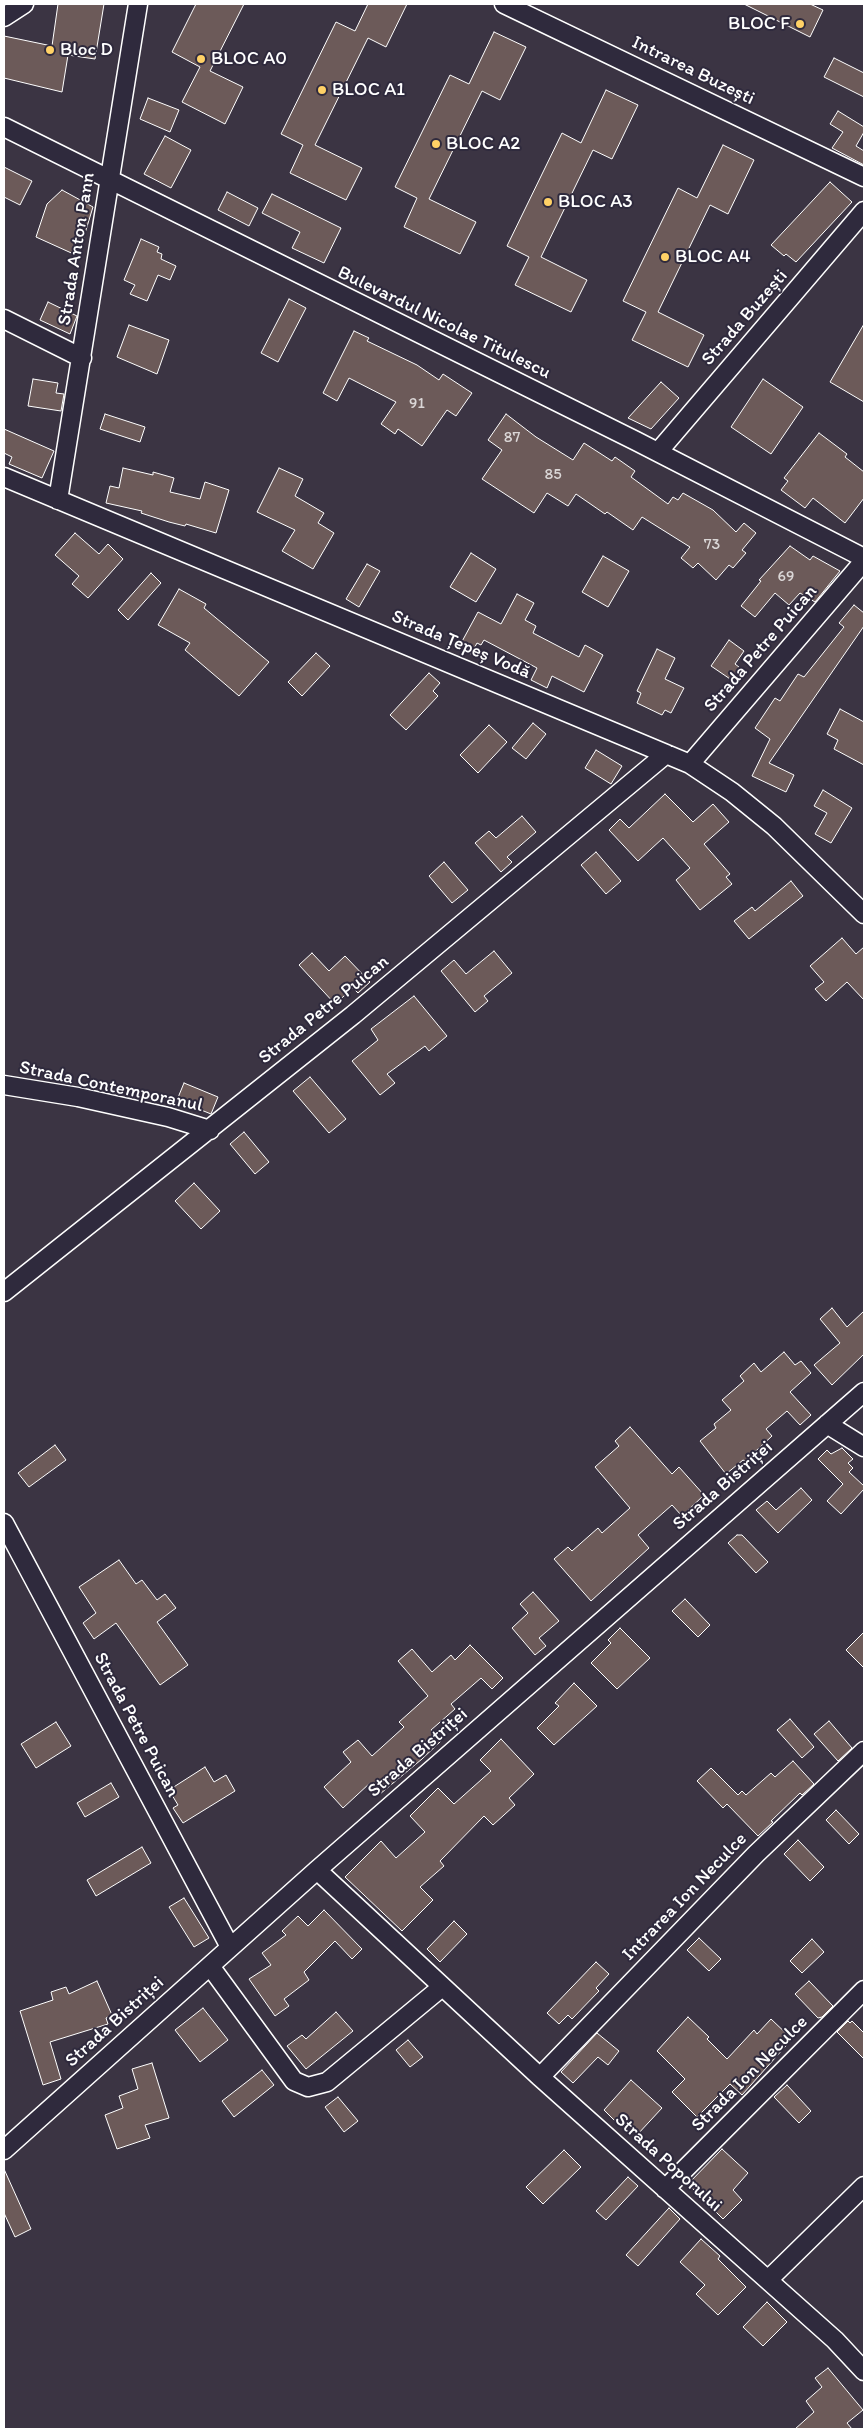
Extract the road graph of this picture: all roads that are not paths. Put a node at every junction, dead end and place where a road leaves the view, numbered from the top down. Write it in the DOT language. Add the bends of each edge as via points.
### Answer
graph roads {
  1 [pos="24,4"];
  2 [pos="138,4"];
  3 [pos="504,4"];
  4 [pos="4,17"];
  5 [pos="4,127"];
  6 [pos="864,177"];
  7 [pos="109,181"];
  8 [pos="864,211"];
  9 [pos="4,319"];
  10 [pos="82,358"];
  11 [pos="658,452"];
  12 [pos="4,477"];
  13 [pos="58,500"];
  14 [pos="864,560"];
  15 [pos="666,754"];
  16 [pos="690,764"];
  17 [pos="864,914"];
  18 [pos="4,1085"];
  19 [pos="210,1130"];
  20 [pos="4,1292"];
  21 [pos="864,1392"];
  22 [pos="827,1424"];
  23 [pos="864,1447"];
  24 [pos="4,1523"];
  25 [pos="864,1751"];
  26 [pos="317,1870"];
  27 [pos="230,1947"];
  28 [pos="210,1966"];
  29 [pos="442,1987"];
  30 [pos="864,1990"];
  31 [pos="540,2078"];
  32 [pos="4,2150"];
  33 [pos="864,2186"];
  34 [pos="665,2189"];
  35 [pos="768,2280"];
  36 [pos="864,2371"];
  1 -- 4 [label="street"];
  2 -- 7 [label="street, Strada Anton Pann"];
  3 -- 6 [label="street, Intrarea Buzești"];
  5 -- 7 [label="street, Bulevardul Nicolae Titulescu"];
  7 -- 10 [label="street, Strada Anton Pann"];
  7 -- 11 [label="street, Bulevardul Nicolae Titulescu"];
  8 -- 11 [label="street, Strada Buzești"];
  9 -- 10 [label="street"];
  10 -- 13 [label="street, Strada Anton Pann"];
  11 -- 14 [label="street, Bulevardul Nicolae Titulescu"];
  12 -- 13 [label="street, Strada Țepeș Vodă"];
  13 -- 15 [label="street, Strada Țepeș Vodă"];
  14 -- 16 [label="street, Strada Petre Puican"];
  15 -- 16 [label="street, Strada Țepeș Vodă"];
  15 -- 19 [label="street, Strada Petre Puican"];
  16 -- 17 [label="street, Strada Țepeș Vodă" via="774,826"];
  18 -- 19 [label="street, Strada Contemporanul" via="114,1105"];
  19 -- 20 [label="street, Strada Petre Puican"];
  21 -- 22 [label="street, Strada Bistriței"];
  22 -- 23 [label="street"];
  22 -- 26 [label="street, Strada Bistriței"];
  24 -- 27 [label="street, Strada Petre Puican"];
  25 -- 31 [label="street, Intrarea Ion Neculce" via="756,1854"];
  26 -- 27 [label="street, Strada Bistriței"];
  26 -- 29 [label="street, Strada Poporului"];
  27 -- 28 [label="street, Strada Bistriței"];
  28 -- 29 [label="street" via="294,2081 308,2088 327,2082"];
  28 -- 32 [label="street, Strada Bistriței"];
  29 -- 31 [label="street, Strada Poporului"];
  30 -- 34 [label="street, Strada Ion Neculce"];
  31 -- 34 [label="street, Strada Poporului"];
  33 -- 35 [label="street"];
  34 -- 35 [label="street, Strada Poporului"];
  35 -- 36 [label="street, Strada Poporului" via="835,2340"];
}
